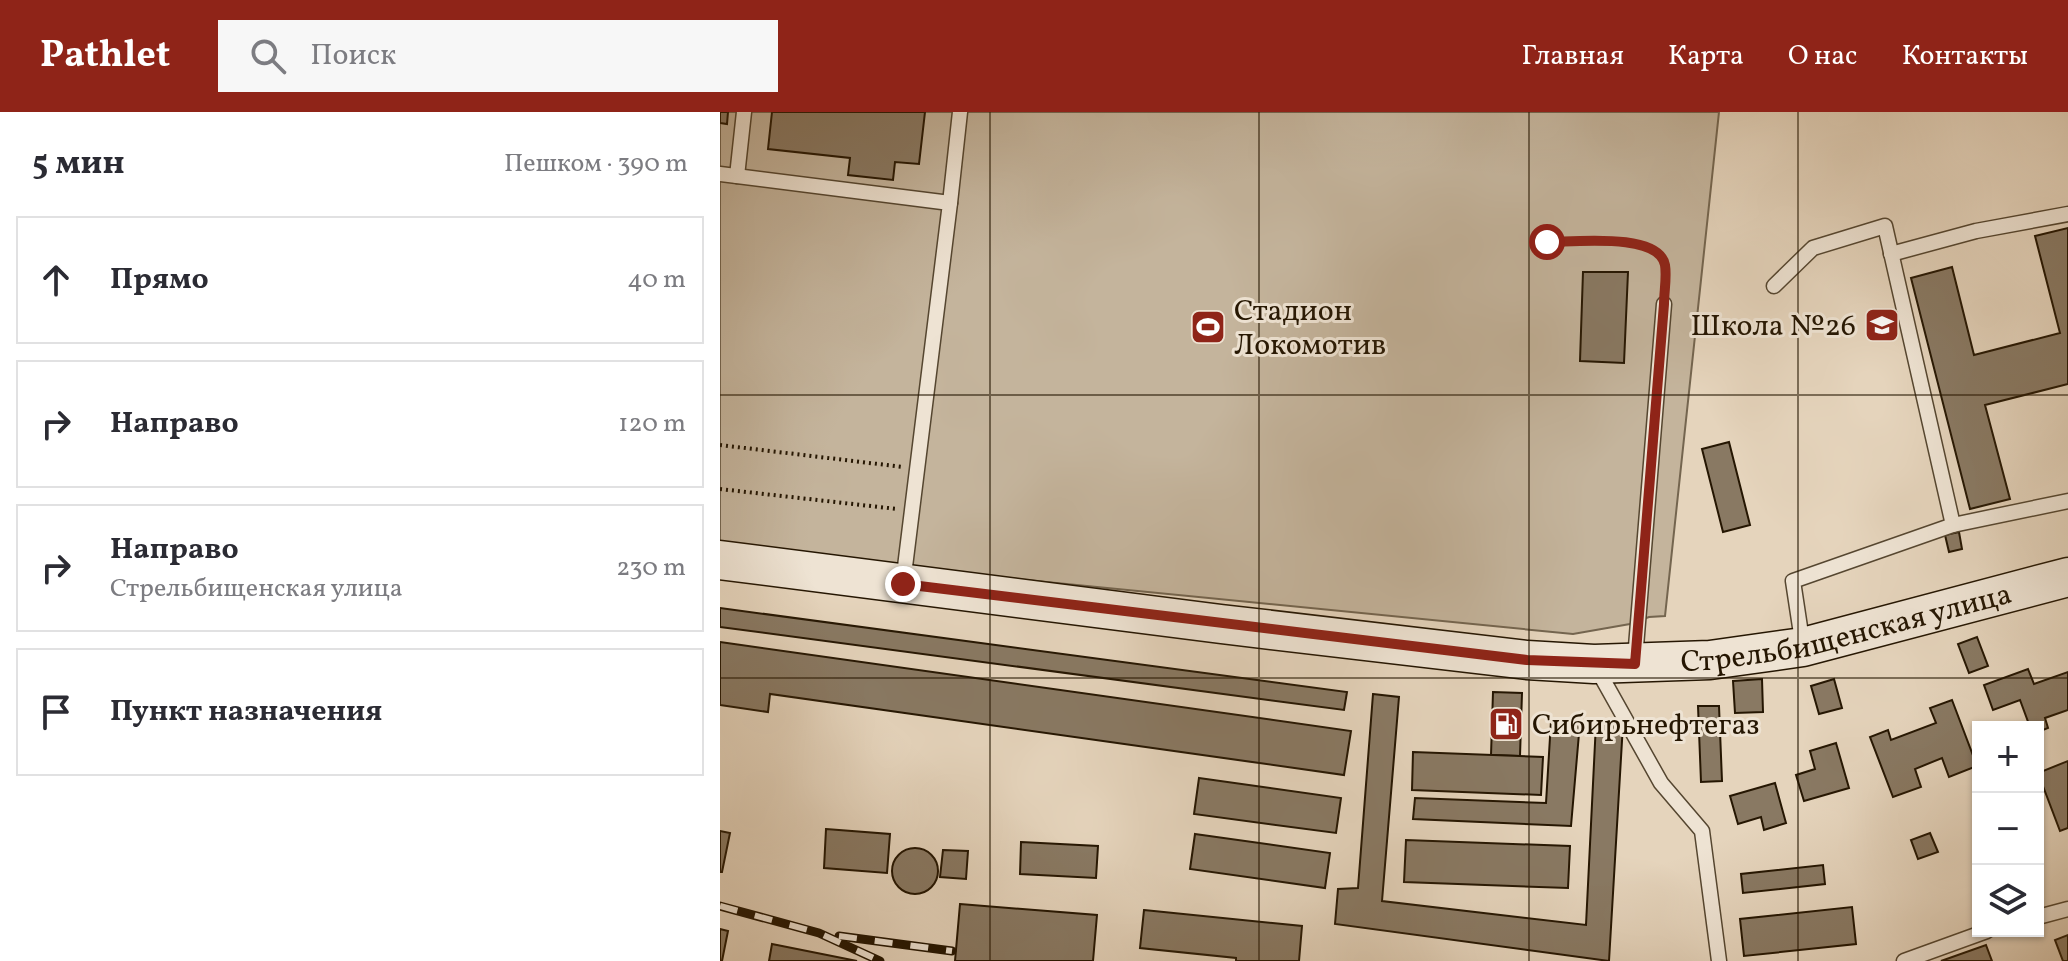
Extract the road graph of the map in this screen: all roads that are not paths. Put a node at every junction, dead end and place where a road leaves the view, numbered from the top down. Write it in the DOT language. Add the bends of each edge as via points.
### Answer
graph roads {
  1 [pos="744,112"];
  2 [pos="960,112"];
  3 [pos="720,174"];
  4 [pos="737,176"];
  5 [pos="950,203"];
  6 [pos="2068,214"];
  7 [pos="1891,254"];
  8 [pos="1774,286"];
  9 [pos="1664,304"];
  10 [pos="2068,501"];
  11 [pos="1953,525"];
  12 [pos="720,560"];
  13 [pos="2066,577"];
  14 [pos="903,584"];
  15 [pos="1803,647"];
  16 [pos="1594,664"];
  17 [pos="1635,664"];
  18 [pos="2068,909"];
  19 [pos="2044,915"];
  20 [pos="1972,936"];
  21 [pos="1719,961"];
  22 [pos="1904,961"];
  1 -- 4 [label="lane"];
  2 -- 5 [label="lane"];
  3 -- 4 [label="lane"];
  4 -- 5 [label="lane"];
  5 -- 14 [label="lane"];
  6 -- 7 [label="lane"];
  7 -- 8 [label="lane" via="1885,226 1813,248"];
  7 -- 11 [label="lane"];
  9 -- 17 [label="lane"];
  10 -- 11 [label="lane"];
  11 -- 15 [label="lane" via="1793,581"];
  12 -- 14 [label="main road, Стрельбищенская улица"];
  13 -- 15 [label="main road, Стрельбищенская улица"];
  14 -- 16 [label="main road, Стрельбищенская улица"];
  15 -- 17 [label="main road, Стрельбищенская улица"];
  16 -- 17 [label="main road, Стрельбищенская улица"];
  16 -- 21 [label="lane" via="1661,783 1702,831"];
  18 -- 19 [label="lane"];
  20 -- 22 [label="lane"];
}
